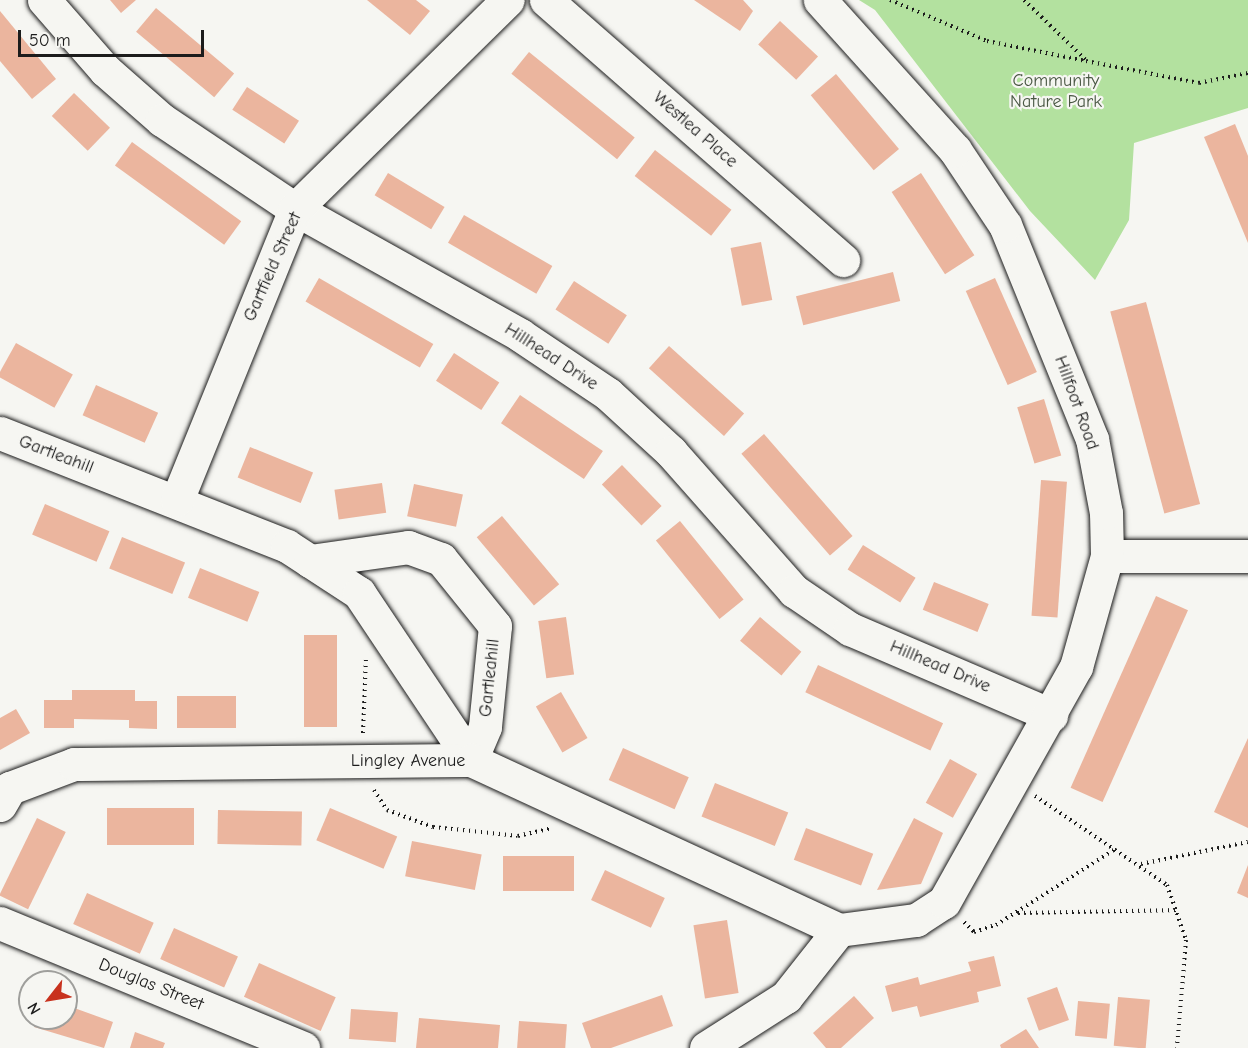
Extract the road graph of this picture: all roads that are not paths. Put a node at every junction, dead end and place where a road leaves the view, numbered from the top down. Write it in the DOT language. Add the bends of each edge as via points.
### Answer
graph roads {
  1 [pos="44,0"];
  2 [pos="546,0"];
  3 [pos="820,0"];
  4 [pos="496,3"];
  5 [pos="295,209"];
  6 [pos="843,260"];
  7 [pos="0,433"];
  8 [pos="177,500"];
  9 [pos="1107,556"];
  10 [pos="1248,556"];
  11 [pos="310,561"];
  12 [pos="1051,715"];
  13 [pos="471,760"];
  14 [pos="0,805"];
  15 [pos="0,923"];
  16 [pos="852,930"];
  17 [pos="303,1048"];
  18 [pos="706,1048"];
  1 -- 5 [label="street, Hillhead Drive" via="105,70 162,120"];
  2 -- 6 [label="street, Westlea Place"];
  3 -- 9 [label="street, Hillfoot Road" via="955,150 1005,225 1092,439 1106,513"];
  4 -- 5 [label="street, Gartfield Street"];
  5 -- 8 [label="street, Gartfield Street"];
  5 -- 12 [label="street, Hillhead Drive" via="520,335 608,394 671,452 794,591 850,628"];
  7 -- 8 [label="street, Gartleahill"];
  8 -- 11 [label="street, Gartleahill" via="287,546"];
  9 -- 10 [label="street"];
  9 -- 12 [label="street, Hillfoot Road" via="1076,667"];
  11 -- 13 [label="street, Gartleahill" via="359,593"];
  11 -- 13 [label="street, Gartleahill" via="408,547 441,559 495,626 485,727"];
  12 -- 16 [label="street, Hillfoot Road" via="944,902 916,920"];
  13 -- 14 [label="street, Lingley Avenue" via="74,764 10,788"];
  13 -- 16 [label="street, Lingley Avenue"];
  15 -- 17 [label="street, Douglas Street"];
  16 -- 18 [label="street" via="786,997"];
}
